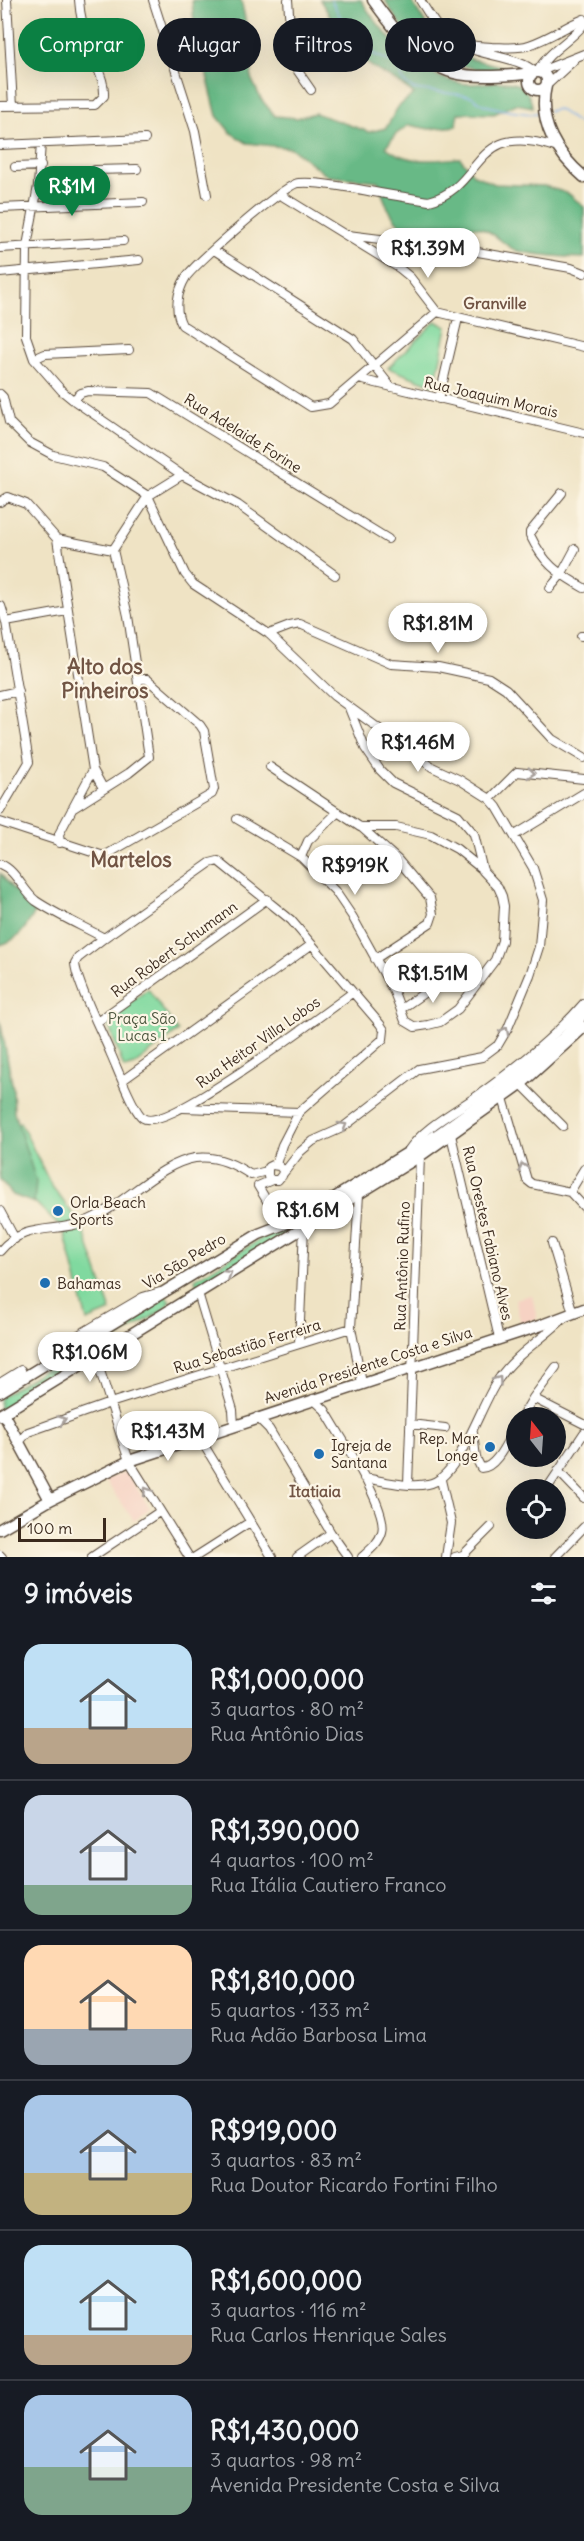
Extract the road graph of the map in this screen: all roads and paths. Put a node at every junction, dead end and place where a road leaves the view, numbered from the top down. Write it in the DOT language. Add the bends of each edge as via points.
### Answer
graph roads {
  1 [pos="7,0"];
  2 [pos="79,0"];
  3 [pos="153,0"];
  4 [pos="288,0"];
  5 [pos="373,0"];
  6 [pos="420,0"];
  7 [pos="432,18"];
  8 [pos="584,19"];
  9 [pos="584,24"];
  10 [pos="476,46"];
  11 [pos="476,52"];
  12 [pos="581,55"];
  13 [pos="536,72"];
  14 [pos="506,76"];
  15 [pos="539,86"];
  16 [pos="311,90"];
  17 [pos="0,106"];
  18 [pos="13,106"];
  19 [pos="550,132"];
  20 [pos="145,139"];
  21 [pos="540,142"];
  22 [pos="41,143"];
  23 [pos="0,145"];
  24 [pos="555,147"];
  25 [pos="41,166"];
  26 [pos="15,167"];
  27 [pos="137,170"];
  28 [pos="584,177"];
  29 [pos="279,194"];
  30 [pos="207,195"];
  31 [pos="88,202"];
  32 [pos="143,202"];
  33 [pos="36,206"];
  34 [pos="0,208"];
  35 [pos="344,234"];
  36 [pos="123,241"];
  37 [pos="27,246"];
  38 [pos="0,248"];
  39 [pos="214,250"];
  40 [pos="139,260"];
  41 [pos="26,270"];
  42 [pos="0,273"];
  43 [pos="584,273"];
  44 [pos="437,312"];
  45 [pos="458,318"];
  46 [pos="584,347"];
  47 [pos="129,350"];
  48 [pos="34,359"];
  49 [pos="375,365"];
  50 [pos="359,380"];
  51 [pos="392,388"];
  52 [pos="0,394"];
  53 [pos="439,399"];
  54 [pos="73,400"];
  55 [pos="5,422"];
  56 [pos="584,433"];
  57 [pos="182,475"];
  58 [pos="562,493"];
  59 [pos="148,496"];
  60 [pos="0,502"];
  61 [pos="57,539"];
  62 [pos="388,539"];
  63 [pos="575,549"];
  64 [pos="113,550"];
  65 [pos="335,575"];
  66 [pos="561,575"];
  67 [pos="550,588"];
  68 [pos="584,588"];
  69 [pos="1,606"];
  70 [pos="67,611"];
  71 [pos="6,622"];
  72 [pos="268,634"];
  73 [pos="138,679"];
  74 [pos="18,691"];
  75 [pos="0,695"];
  76 [pos="349,707"];
  77 [pos="584,758"];
  78 [pos="270,767"];
  79 [pos="93,770"];
  80 [pos="584,779"];
  81 [pos="103,788"];
  82 [pos="584,792"];
  83 [pos="85,794"];
  84 [pos="490,799"];
  85 [pos="0,811"];
  86 [pos="338,812"];
  87 [pos="237,819"];
  88 [pos="0,822"];
  89 [pos="360,827"];
  90 [pos="515,835"];
  91 [pos="60,843"];
  92 [pos="301,857"];
  93 [pos="0,864"];
  94 [pos="483,871"];
  95 [pos="267,899"];
  96 [pos="104,938"];
  97 [pos="311,945"];
  98 [pos="375,959"];
  99 [pos="450,975"];
  100 [pos="352,993"];
  101 [pos="584,1003"];
  102 [pos="401,1009"];
  103 [pos="584,1010"];
  104 [pos="97,1022"];
  105 [pos="582,1033"];
  106 [pos="123,1080"];
  107 [pos="521,1084"];
  108 [pos="503,1098"];
  109 [pos="183,1108"];
  110 [pos="298,1112"];
  111 [pos="563,1126"];
  112 [pos="451,1135"];
  113 [pos="405,1156"];
  114 [pos="420,1156"];
  115 [pos="295,1159"];
  116 [pos="278,1165"];
  117 [pos="584,1169"];
  118 [pos="267,1171"];
  119 [pos="251,1175"];
  120 [pos="282,1176"];
  121 [pos="272,1180"];
  122 [pos="258,1186"];
  123 [pos="570,1192"];
  124 [pos="359,1194"];
  125 [pos="584,1207"];
  126 [pos="0,1211"];
  127 [pos="282,1226"];
  128 [pos="303,1227"];
  129 [pos="15,1239"];
  130 [pos="249,1240"];
  131 [pos="552,1243"];
  132 [pos="0,1251"];
  133 [pos="163,1292"];
  134 [pos="198,1293"];
  135 [pos="174,1308"];
  136 [pos="574,1313"];
  137 [pos="351,1328"];
  138 [pos="499,1338"];
  139 [pos="299,1344"];
  140 [pos="95,1355"];
  141 [pos="412,1367"];
  142 [pos="221,1368"];
  143 [pos="556,1368"];
  144 [pos="21,1370"];
  145 [pos="0,1383"];
  146 [pos="362,1383"];
  147 [pos="0,1392"];
  148 [pos="325,1396"];
  149 [pos="533,1398"];
  150 [pos="313,1399"];
  151 [pos="110,1403"];
  152 [pos="528,1407"];
  153 [pos="325,1410"];
  154 [pos="2,1414"];
  155 [pos="269,1414"];
  156 [pos="257,1418"];
  157 [pos="238,1423"];
  158 [pos="410,1424"];
  159 [pos="584,1424"];
  160 [pos="445,1428"];
  161 [pos="269,1429"];
  162 [pos="211,1432"];
  163 [pos="473,1433"];
  164 [pos="584,1433"];
  165 [pos="198,1437"];
  166 [pos="20,1442"];
  167 [pos="506,1443"];
  168 [pos="208,1451"];
  169 [pos="129,1461"];
  170 [pos="558,1471"];
  171 [pos="364,1478"];
  172 [pos="553,1479"];
  173 [pos="441,1480"];
  174 [pos="408,1484"];
  175 [pos="584,1498"];
  176 [pos="50,1500"];
  177 [pos="159,1512"];
  178 [pos="250,1522"];
  179 [pos="491,1527"];
  180 [pos="584,1527"];
  181 [pos="0,1529"];
  182 [pos="331,1533"];
  183 [pos="92,1557"];
  184 [pos="189,1557"];
  185 [pos="195,1557"];
  186 [pos="272,1557"];
  187 [pos="297,1557"];
  188 [pos="348,1557"];
  189 [pos="362,1557"];
  190 [pos="450,1557"];
  191 [pos="555,1557"];
  1 -- 18 [label="street"];
  2 -- 18 [label="street" via="104,96 95,105"];
  3 -- 30 [label="street" via="195,131"];
  4 -- 16 [label="street" via="293,64"];
  5 -- 14 [label="main road" via="405,41 441,68 465,75"];
  6 -- 7 [label="street"];
  8 -- 10 [label="street" via="528,46"];
  9 -- 13 [label="street"];
  11 -- 13 [label="street"];
  12 -- 13 [label="street"];
  12 -- 15 [label="street"];
  13 -- 14 [label="main road"];
  13 -- 15 [label="main road" via="529,79"];
  13 -- 15 [label="main road" via="548,78"];
  14 -- 15 [label="main road"];
  15 -- 19 [label="main road"];
  17 -- 18 [label="street"];
  19 -- 21 [label="street"];
  19 -- 24 [label="main road"];
  20 -- 22 [label="street"];
  21 -- 24 [label="street"];
  21 -- 29 [label="street" via="512,141 491,148 452,190 429,201 316,183 295,183"];
  22 -- 23 [label="street"];
  22 -- 25 [label="street"];
  24 -- 28 [label="main road"];
  25 -- 26 [label="street"];
  25 -- 33 [label="street"];
  27 -- 31 [label="street" via="95,170"];
  29 -- 35 [label="street"];
  29 -- 39 [label="street"];
  31 -- 32 [label="street"];
  31 -- 33 [label="street"];
  33 -- 34 [label="street"];
  33 -- 37 [label="street"];
  35 -- 43 [label="street" via="460,249"];
  35 -- 44 [label="street" via="410,277"];
  36 -- 37 [label="street"];
  37 -- 38 [label="street"];
  37 -- 41 [label="street"];
  39 -- 49 [label="street" via="353,339"];
  39 -- 50 [label="street" via="186,277 180,291 177,304 182,325 311,407 328,404"];
  40 -- 41 [label="street"];
  41 -- 42 [label="street"];
  41 -- 48 [label="street" via="26,336"];
  44 -- 45 [label="street"];
  44 -- 49 [label="street"];
  45 -- 46 [label="street"];
  45 -- 53 [label="street"];
  47 -- 48 [label="street" via="45,354"];
  48 -- 54 [label="street"];
  49 -- 50 [label="street"];
  49 -- 51 [label="street"];
  50 -- 51 [label="street, Rua Joaquim Morais"];
  51 -- 53 [label="street, Rua Joaquim Morais"];
  52 -- 55 [label="street"];
  53 -- 56 [label="street, Rua Joaquim Morais"];
  54 -- 57 [label="street"];
  54 -- 62 [label="street, Rua Adelaide Forine" via="88,391 151,393"];
  55 -- 59 [label="street" via="43,450 103,466"];
  57 -- 59 [label="street"];
  57 -- 65 [label="street" via="238,505"];
  58 -- 66 [label="street" via="530,532 540,556"];
  59 -- 64 [label="street"];
  59 -- 72 [label="street" via="193,584"];
  60 -- 61 [label="street" via="8,497 26,504"];
  61 -- 64 [label="street"];
  61 -- 70 [label="street"];
  63 -- 66 [label="street"];
  64 -- 73 [label="street"];
  66 -- 67 [label="street"];
  66 -- 68 [label="street"];
  69 -- 71 [label="street"];
  70 -- 71 [label="street"];
  70 -- 79 [label="street"];
  71 -- 74 [label="street"];
  72 -- 76 [label="street"];
  72 -- 77 [label="street" via="300,624 391,664 438,667 489,678 507,689 552,739"];
  73 -- 81 [label="street" via="148,757"];
  73 -- 91 [label="street" via="147,679 200,725 214,792 108,856"];
  74 -- 75 [label="street"];
  74 -- 85 [label="street" via="29,762"];
  76 -- 84 [label="street" via="432,767"];
  76 -- 94 [label="street" via="365,748 380,770 393,783 458,815 474,834"];
  78 -- 86 [label="street"];
  79 -- 81 [label="street"];
  79 -- 83 [label="street"];
  84 -- 80 [label="street, one-way" via="517,772"];
  81 -- 83 [label="street"];
  82 -- 90 [label="street"];
  83 -- 91 [label="street" via="59,834"];
  84 -- 90 [label="street"];
  86 -- 89 [label="street"];
  86 -- 92 [label="street" via="308,841"];
  87 -- 92 [label="street"];
  88 -- 91 [label="street"];
  89 -- 94 [label="street" via="396,827 431,835 457,849"];
  89 -- 98 [label="street" via="398,860 433,905 430,923"];
  115 -- 90 [label="street, one-way" via="313,1141 342,1128 419,1070 482,1057 498,1045 530,975 543,914 538,881"];
  92 -- 98 [label="street" via="335,891"];
  93 -- 96 [label="street" via="36,901"];
  94 -- 102 [label="street" via="498,887 504,906 502,941 495,960 458,1010 440,1022 415,1027 405,1021"];
  95 -- 96 [label="street" via="214,861"];
  95 -- 97 [label="street"];
  95 -- 104 [label="street, Rua Robert Schumann"];
  96 -- 104 [label="street" via="75,963"];
  97 -- 100 [label="street"];
  97 -- 106 [label="street"];
  98 -- 102 [label="street"];
  99 -- 102 [label="street"];
  100 -- 109 [label="street, Rua Heitor Villa Lobos" via="213,1092"];
  100 -- 110 [label="street" via="380,1024 383,1039"];
  101 -- 113 [label="street" via="566,1024 511,1070 421,1135"];
  103 -- 113 [label="main road, Via São Pedro" via="563,1038 524,1071"];
  104 -- 106 [label="street"];
  105 -- 107 [label="main road"];
  106 -- 109 [label="street, Rua Heitor Villa Lobos" via="144,1119"];
  107 -- 108 [label="main road"];
  107 -- 111 [label="street"];
  108 -- 112 [label="main road"];
  123 -- 108 [label="street, one-way" via="527,1180"];
  109 -- 110 [label="street"];
  110 -- 116 [label="street" via="282,1145"];
  112 -- 114 [label="main road"];
  112 -- 138 [label="street, Rua Orestes Fabiano Alves"];
  113 -- 127 [label="main road, Via São Pedro"];
  114 -- 124 [label="main road"];
  114 -- 141 [label="street, Rua Antônio Rufino"];
  115 -- 116 [label="street"];
  115 -- 120 [label="street"];
  116 -- 118 [label="street"];
  116 -- 120 [label="street"];
  117 -- 123 [label="street"];
  118 -- 119 [label="street"];
  118 -- 121 [label="street"];
  119 -- 122 [label="street"];
  119 -- 129 [label="street" via="236,1165 196,1158 175,1164 85,1222 43,1229"];
  120 -- 121 [label="street"];
  121 -- 122 [label="street"];
  122 -- 127 [label="street"];
  123 -- 125 [label="street"];
  124 -- 128 [label="main road"];
  124 -- 137 [label="street"];
  126 -- 129 [label="street"];
  127 -- 130 [label="main road, Via São Pedro"];
  134 -- 128 [label="main road, one-way"];
  128 -- 139 [label="street"];
  129 -- 132 [label="street"];
  130 -- 133 [label="main road, Via São Pedro"];
  130 -- 134 [label="main road" via="194,1277 191,1283"];
  131 -- 136 [label="street"];
  133 -- 135 [label="main road" via="174,1298"];
  133 -- 147 [label="main road, Via São Pedro"];
  134 -- 135 [label="main road"];
  134 -- 142 [label="street"];
  135 -- 140 [label="main road"];
  136 -- 138 [label="main road, Avenida Presidente Costa e Silva"];
  163 -- 136 [label="street, one-way" via="489,1392 500,1376 519,1354"];
  137 -- 139 [label="street, Rua Sebastião Ferreira"];
  137 -- 146 [label="street"];
  138 -- 141 [label="main road, Avenida Presidente Costa e Silva"];
  139 -- 142 [label="street, Rua Sebastião Ferreira"];
  140 -- 151 [label="street"];
  140 -- 154 [label="main road"];
  141 -- 146 [label="main road, Avenida Presidente Costa e Silva"];
  141 -- 158 [label="street, Rua Antônio Rufino"];
  142 -- 151 [label="street, Rua Sebastião Ferreira"];
  142 -- 157 [label="street"];
  143 -- 149 [label="street"];
  144 -- 145 [label="street"];
  146 -- 148 [label="main road, Avenida Presidente Costa e Silva"];
  148 -- 150 [label="main road, Avenida Presidente Costa e Silva"];
  148 -- 153 [label="street"];
  149 -- 152 [label="street"];
  149 -- 159 [label="street"];
  150 -- 153 [label="street"];
  150 -- 155 [label="main road, Avenida Presidente Costa e Silva"];
  166 -- 151 [label="street, Rua Sebastião Ferreira, one-way" via="28,1432"];
  151 -- 169 [label="street"];
  153 -- 171 [label="street"];
  154 -- 166 [label="main road"];
  155 -- 156 [label="main road, Avenida Presidente Costa e Silva"];
  155 -- 161 [label="street"];
  156 -- 157 [label="main road, Avenida Presidente Costa e Silva"];
  156 -- 161 [label="street"];
  157 -- 162 [label="main road, Avenida Presidente Costa e Silva"];
  158 -- 160 [label="street"];
  158 -- 174 [label="street, Rua Antônio Rufino"];
  161 -- 182 [label="street"];
  162 -- 165 [label="main road, Avenida Presidente Costa e Silva"];
  162 -- 168 [label="street"];
  163 -- 167 [label="street" via="476,1458 482,1468 493,1464"];
  163 -- 173 [label="street"];
  164 -- 170 [label="street"];
  165 -- 168 [label="street"];
  165 -- 169 [label="main road, Avenida Presidente Costa e Silva"];
  166 -- 176 [label="main road"];
  168 -- 178 [label="street"];
  169 -- 176 [label="main road, Avenida Presidente Costa e Silva"];
  177 -- 169 [label="street, one-way"];
  170 -- 172 [label="street"];
  170 -- 175 [label="street"];
  171 -- 174 [label="street"];
  171 -- 189 [label="street" via="383,1520 377,1543"];
  173 -- 174 [label="street"];
  173 -- 190 [label="street" via="451,1523"];
  176 -- 181 [label="main road, Avenida Presidente Costa e Silva"];
  177 -- 183 [label="street"];
  177 -- 184 [label="street"];
  178 -- 185 [label="street"];
  178 -- 186 [label="street"];
  179 -- 190 [label="street" via="463,1555"];
  180 -- 191 [label="street"];
  182 -- 187 [label="street"];
  182 -- 188 [label="street"];
}
